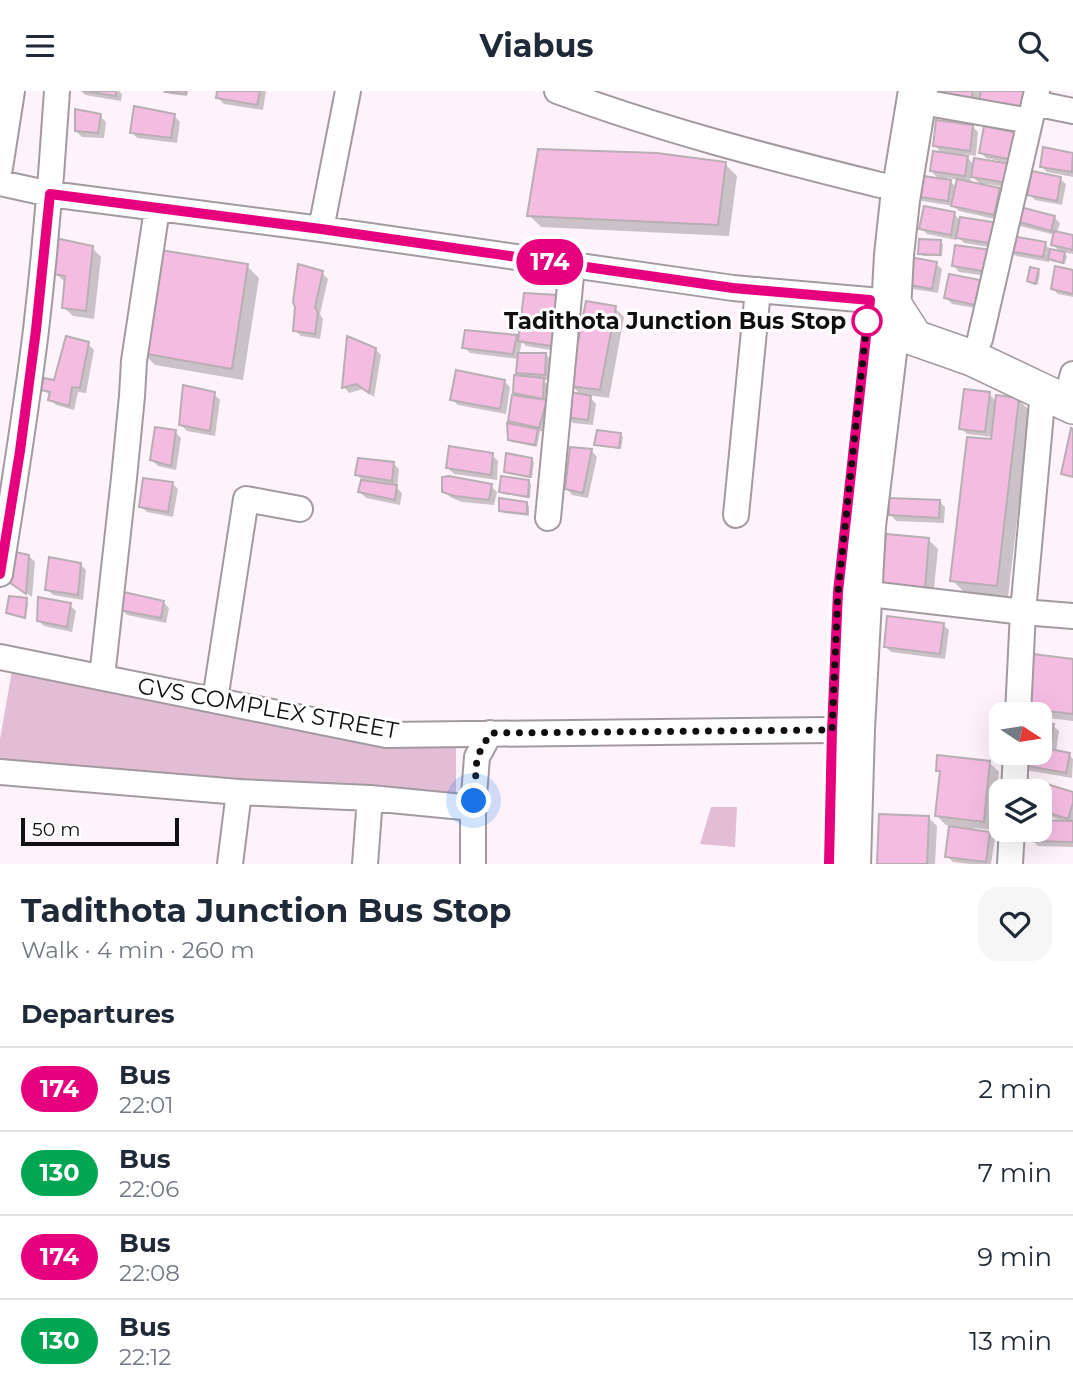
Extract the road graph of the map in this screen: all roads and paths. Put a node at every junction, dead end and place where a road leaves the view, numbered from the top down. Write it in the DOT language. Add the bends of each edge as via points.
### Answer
graph roads {
  1 [pos="12,91"];
  2 [pos="57,91"];
  3 [pos="557,91"];
  4 [pos="345,92"];
  5 [pos="910,94"];
  6 [pos="1034,105"];
  7 [pos="1073,111"];
  8 [pos="0,168"];
  9 [pos="0,183"];
  10 [pos="880,185"];
  11 [pos="50,194"];
  12 [pos="157,209"];
  13 [pos="321,229"];
  14 [pos="572,265"];
  15 [pos="758,290"];
  16 [pos="889,308"];
  17 [pos="980,339"];
  18 [pos="1067,387"];
  19 [pos="300,509"];
  20 [pos="736,515"];
  21 [pos="548,517"];
  22 [pos="0,574"];
  23 [pos="861,593"];
  24 [pos="1023,612"];
  25 [pos="1073,616"];
  26 [pos="0,657"];
  27 [pos="102,677"];
  28 [pos="215,701"];
  29 [pos="1018,702"];
  30 [pos="832,730"];
  31 [pos="490,733"];
  32 [pos="0,772"];
  33 [pos="239,792"];
  34 [pos="370,798"];
  35 [pos="473,809"];
  36 [pos="1011,842"];
  37 [pos="230,864"];
  38 [pos="365,864"];
  39 [pos="473,864"];
  40 [pos="829,864"];
  41 [pos="851,864"];
  42 [pos="1010,864"];
  1 -- 8 [label="street"];
  2 -- 11 [label="street"];
  3 -- 10 [label="street" via="682,133"];
  4 -- 13 [label="street"];
  5 -- 6 [label="street"];
  5 -- 10 [label="main road"];
  5 -- 16 [label="main road"];
  6 -- 7 [label="street"];
  6 -- 17 [label="street"];
  9 -- 11 [label="street"];
  10 -- 16 [label="main road" via="872,252"];
  11 -- 12 [label="street"];
  11 -- 22 [label="street" via="36,330"];
  12 -- 13 [label="street"];
  12 -- 27 [label="street" via="134,361"];
  13 -- 14 [label="street"];
  14 -- 15 [label="street"];
  14 -- 21 [label="street"];
  15 -- 16 [label="street"];
  15 -- 20 [label="street"];
  16 -- 17 [label="main road" via="925,316"];
  16 -- 18 [label="main road" via="915,338"];
  16 -- 23 [label="main road"];
  16 -- 30 [label="main road" via="838,592"];
  17 -- 18 [label="main road"];
  18 -- 24 [label="street"];
  19 -- 28 [label="street" via="246,499"];
  23 -- 24 [label="street"];
  23 -- 41 [label="main road"];
  24 -- 25 [label="street"];
  24 -- 29 [label="street"];
  26 -- 27 [label="street, GVS COMPLEX STREET"];
  27 -- 28 [label="street, GVS COMPLEX STREET"];
  28 -- 31 [label="street, GVS COMPLEX STREET" via="386,735"];
  30 -- 31 [label="street, GVS COMPLEX STREET"];
  30 -- 40 [label="main road"];
  31 -- 35 [label="street" via="477,757"];
  32 -- 33 [label="street"];
  33 -- 34 [label="street"];
  33 -- 37 [label="street"];
  34 -- 35 [label="street"];
  34 -- 38 [label="street"];
  35 -- 39 [label="street"];
  36 -- 42 [label="street"];
}
